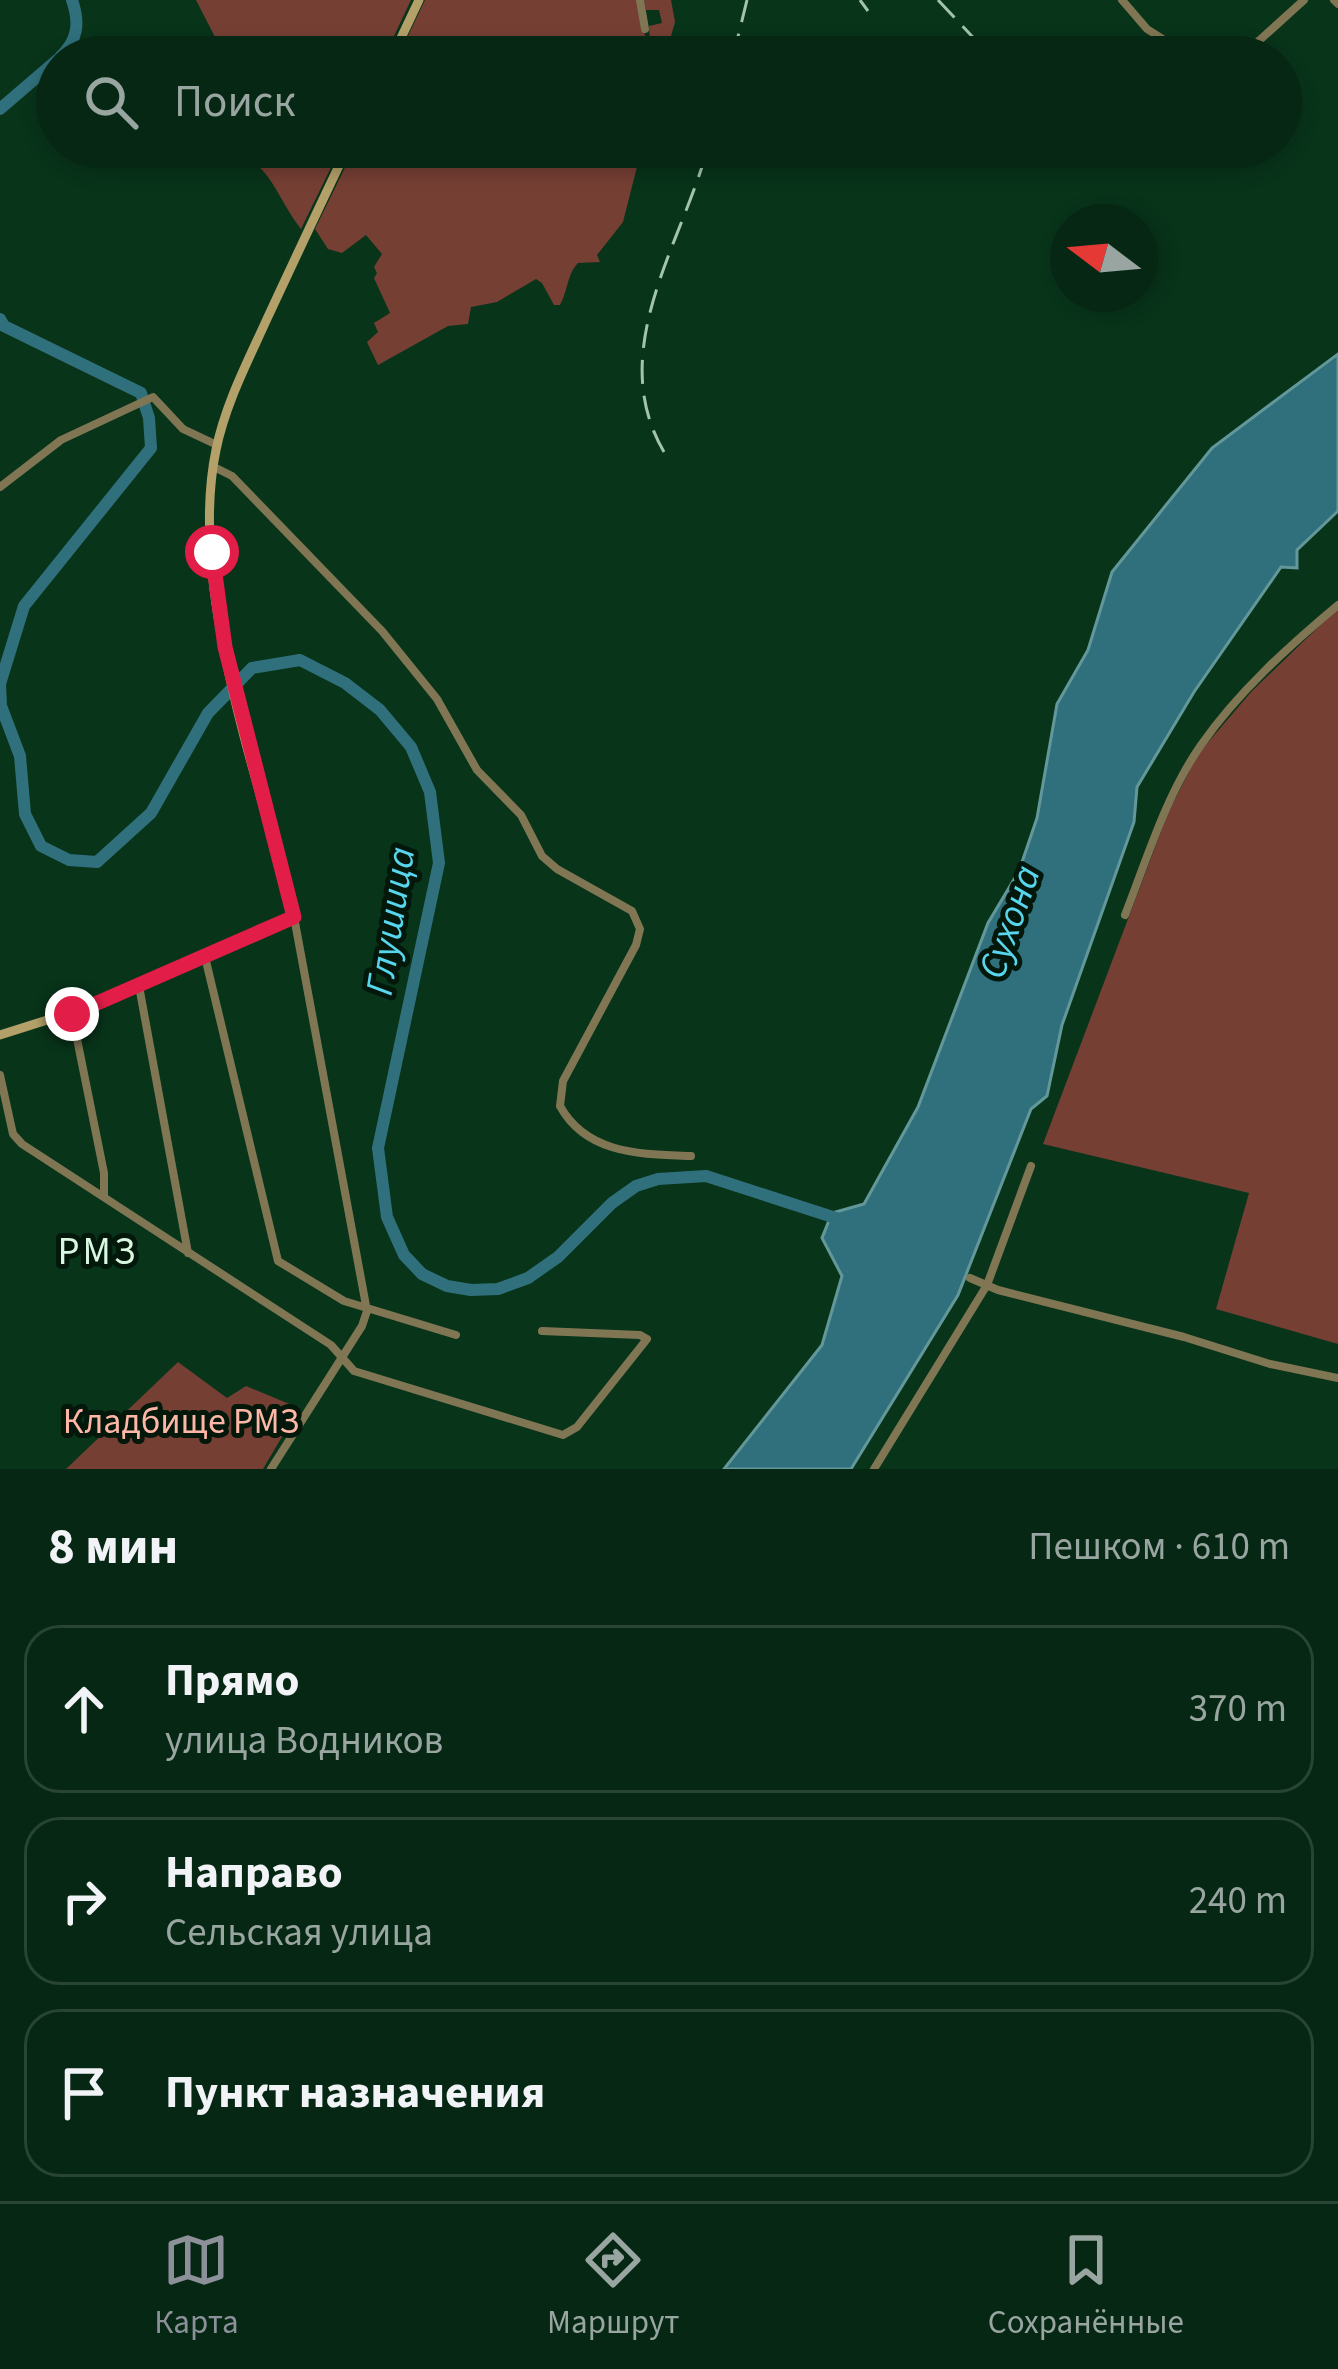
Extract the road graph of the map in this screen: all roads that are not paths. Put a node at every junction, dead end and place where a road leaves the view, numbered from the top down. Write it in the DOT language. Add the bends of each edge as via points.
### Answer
graph roads {
  1 [pos="419,0"];
  2 [pos="640,0"];
  3 [pos="1121,0"];
  4 [pos="1304,0"];
  5 [pos="645,29"];
  6 [pos="402,36"];
  7 [pos="1159,36"];
  8 [pos="1264,36"];
  9 [pos="338,168"];
  10 [pos="217,445"];
  11 [pos="213,467"];
  12 [pos="0,488"];
  13 [pos="1338,605"];
  14 [pos="1125,915"];
  15 [pos="294,917"];
  16 [pos="205,957"];
  17 [pos="139,986"];
  18 [pos="72,1014"];
  19 [pos="0,1035"];
  20 [pos="0,1075"];
  21 [pos="691,1156"];
  22 [pos="1031,1166"];
  23 [pos="104,1196"];
  24 [pos="189,1254"];
  25 [pos="970,1278"];
  26 [pos="987,1285"];
  27 [pos="367,1311"];
  28 [pos="542,1331"];
  29 [pos="456,1335"];
  30 [pos="341,1358"];
  31 [pos="1338,1378"];
  32 [pos="271,1469"];
  33 [pos="874,1469"];
  1 -- 6 [label="main road"];
  2 -- 5 [label="street"];
  3 -- 7 [label="street"];
  4 -- 8 [label="street"];
  9 -- 10 [label="main road"];
  10 -- 11 [label="main road"];
  10 -- 12 [label="street" via="183,429 153,397 61,440"];
  11 -- 15 [label="main road" via="212,552 225,647"];
  11 -- 21 [label="street" via="232,476 382,631 549,863 637,918 636,945 563,1081 560,1106 604,1146"];
  13 -- 14 [label="street" via="1200,746"];
  15 -- 16 [label="main road"];
  15 -- 27 [label="street"];
  16 -- 17 [label="main road"];
  16 -- 27 [label="street" via="275,1256 316,1288"];
  17 -- 18 [label="main road"];
  17 -- 24 [label="street"];
  18 -- 19 [label="main road"];
  18 -- 23 [label="street"];
  20 -- 23 [label="street" via="17,1140"];
  22 -- 26 [label="street"];
  23 -- 24 [label="street"];
  24 -- 30 [label="street"];
  25 -- 26 [label="street"];
  26 -- 31 [label="street"];
  26 -- 33 [label="street"];
  27 -- 29 [label="street"];
  27 -- 30 [label="street"];
  28 -- 30 [label="street" via="647,1339 563,1435 364,1376"];
  30 -- 32 [label="street"];
}
